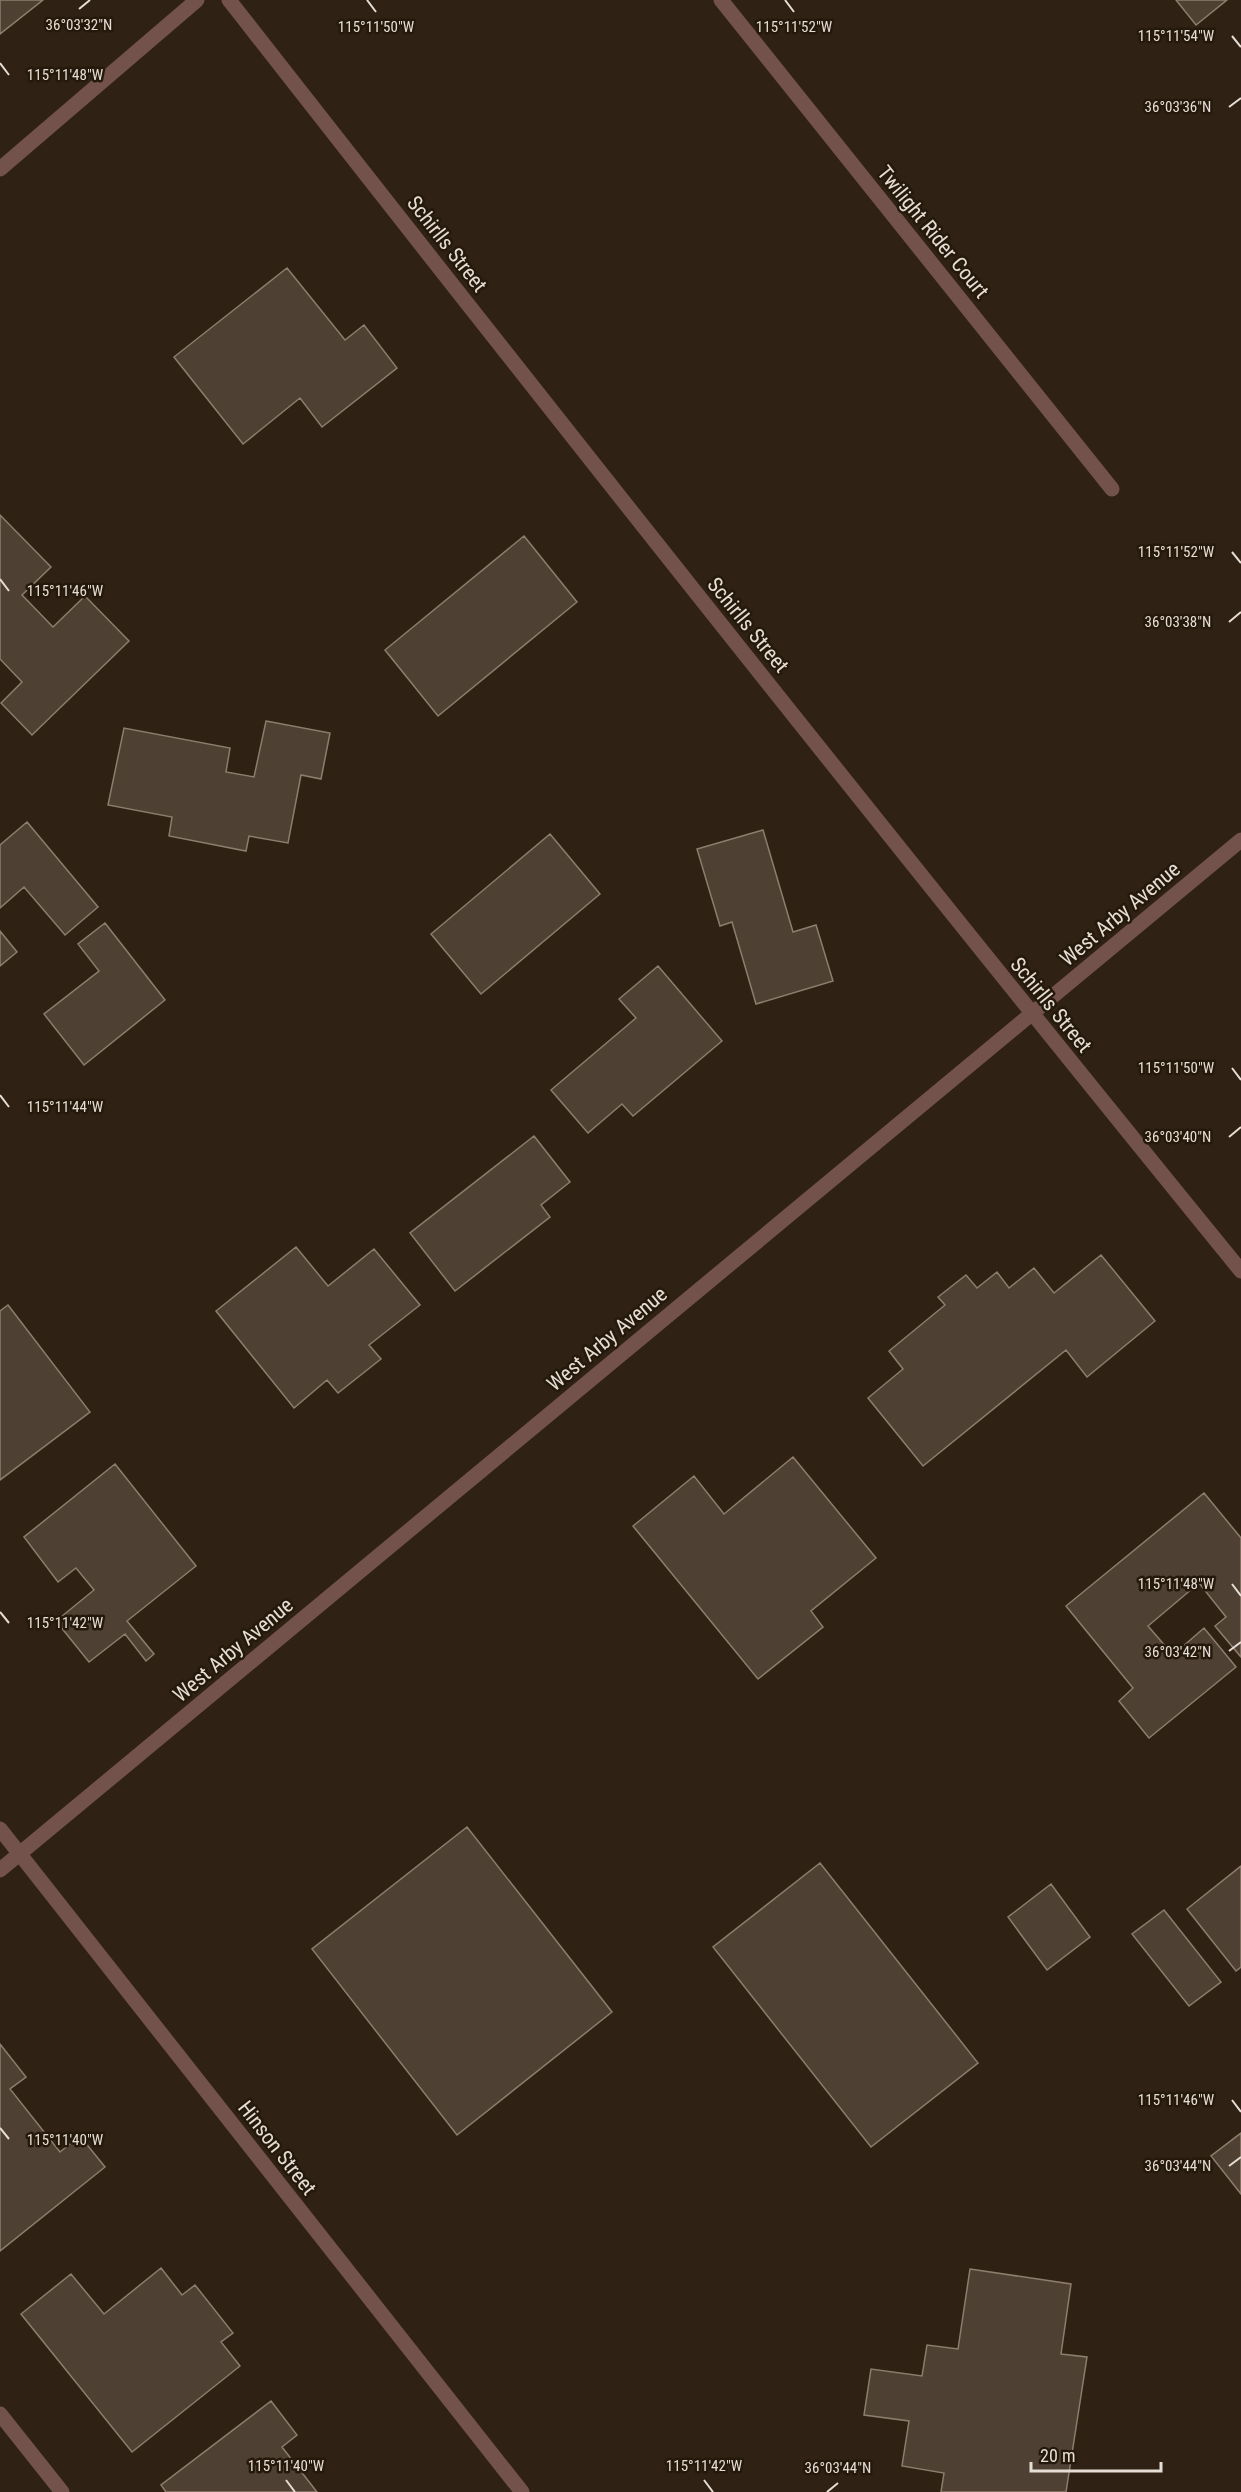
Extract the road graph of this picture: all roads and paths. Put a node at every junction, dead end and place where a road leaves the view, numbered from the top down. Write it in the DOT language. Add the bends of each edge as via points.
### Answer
graph roads {
  1 [pos="197,0"];
  2 [pos="229,0"];
  3 [pos="721,0"];
  4 [pos="0,169"];
  5 [pos="1112,489"];
  6 [pos="1241,840"];
  7 [pos="1031,1014"];
  8 [pos="1241,1271"];
  9 [pos="0,1829"];
  10 [pos="20,1854"];
  11 [pos="0,1870"];
  12 [pos="0,2414"];
  13 [pos="62,2492"];
  14 [pos="522,2492"];
  1 -- 4 [label="street"];
  2 -- 7 [label="street, Schirlls Street"];
  3 -- 5 [label="street, Twilight Rider Court"];
  6 -- 7 [label="street, West Arby Avenue"];
  7 -- 8 [label="street, Schirlls Street"];
  7 -- 10 [label="street, West Arby Avenue"];
  9 -- 10 [label="street, Hinson Street"];
  10 -- 11 [label="street, West Arby Avenue"];
  10 -- 14 [label="street, Hinson Street"];
  12 -- 13 [label="street"];
}
